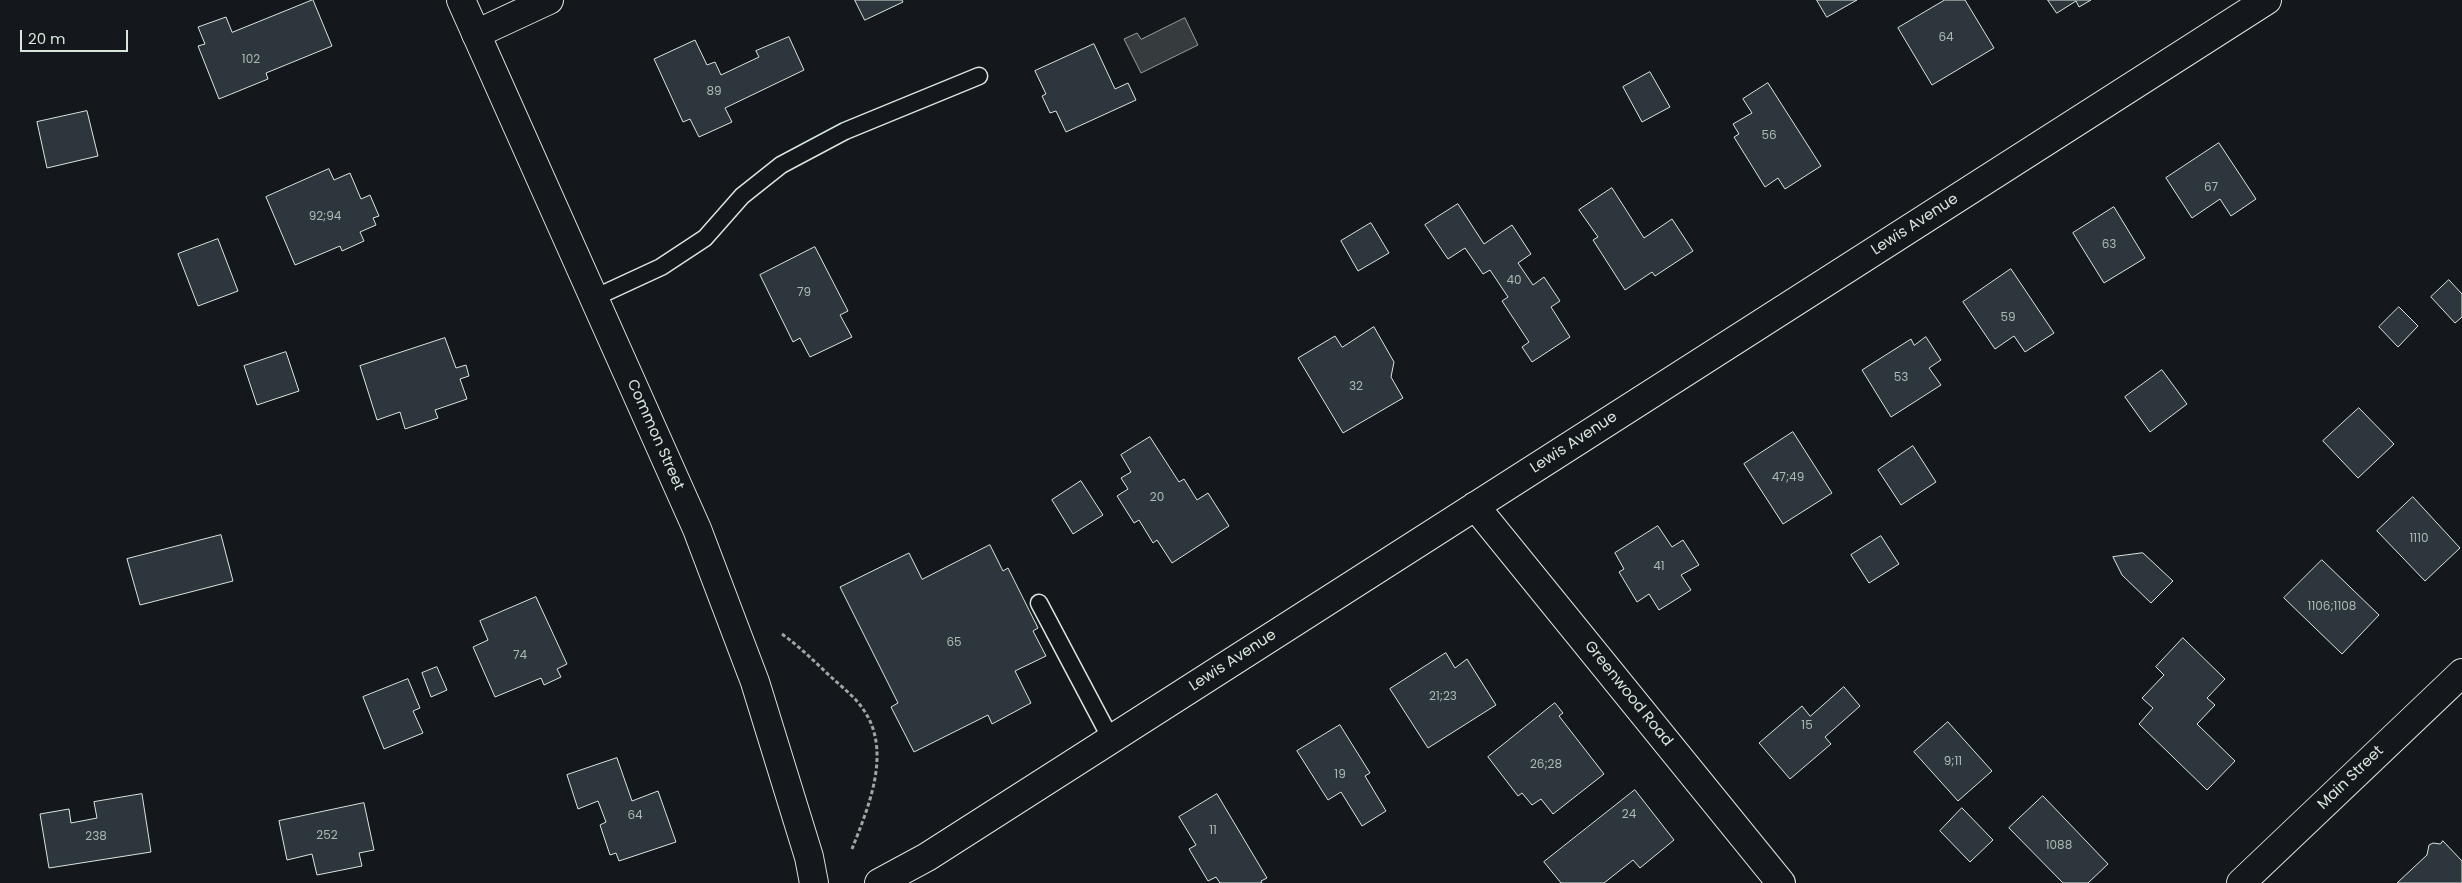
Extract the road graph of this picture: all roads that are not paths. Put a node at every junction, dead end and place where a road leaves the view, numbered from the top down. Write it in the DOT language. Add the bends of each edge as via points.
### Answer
graph roads {
  1 [pos="461,0"];
  2 [pos="549,0"];
  3 [pos="2267,0"];
  4 [pos="476,34"];
  5 [pos="979,76"];
  6 [pos="594,298"];
  7 [pos="1475,506"];
  8 [pos="1039,603"];
  9 [pos="2462,673"];
  10 [pos="1111,739"];
  11 [pos="814,883"];
  12 [pos="879,883"];
  13 [pos="1781,883"];
  14 [pos="2241,883"];
  1 -- 4 [label="street, Common Street"];
  2 -- 4 [label="street"];
  3 -- 7 [label="street, Lewis Avenue"];
  4 -- 6 [label="street, Common Street"];
  5 -- 6 [label="lane" via="846,131 781,165 742,196 705,238 661,267"];
  6 -- 11 [label="street, Common Street" via="697,529 752,673 809,856"];
  7 -- 10 [label="street, Lewis Avenue"];
  7 -- 13 [label="street, Greenwood Road"];
  8 -- 10 [label="lane"];
  9 -- 14 [label="street, Main Street"];
  10 -- 12 [label="street, Lewis Avenue" via="927,857"];
}
